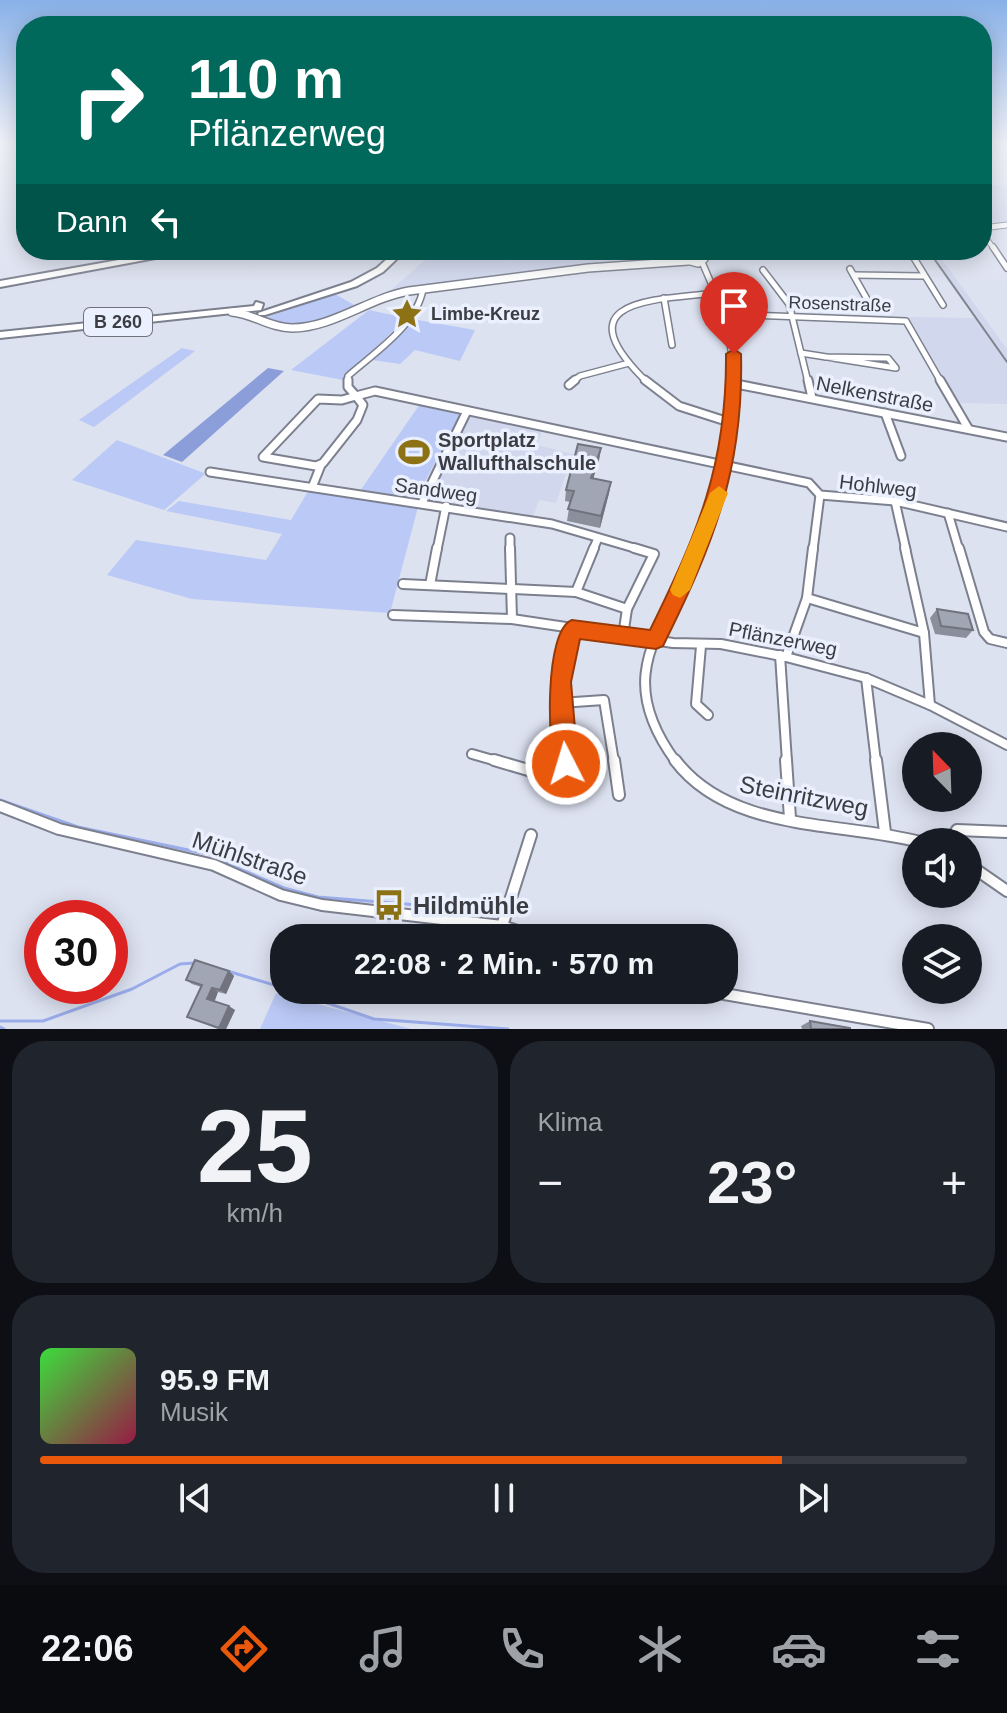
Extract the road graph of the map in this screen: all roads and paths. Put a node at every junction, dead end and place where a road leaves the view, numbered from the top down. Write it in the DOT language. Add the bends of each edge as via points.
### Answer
graph roads {
  1 [pos="992,245"];
  2 [pos="120,260"];
  3 [pos="383,260"];
  4 [pos="389,260"];
  5 [pos="676,260"];
  6 [pos="695,260"];
  7 [pos="914,260"];
  8 [pos="1007,268"];
  9 [pos="850,269"];
  10 [pos="763,270"];
  11 [pos="854,275"];
  12 [pos="923,276"];
  13 [pos="0,282"];
  14 [pos="423,289"];
  15 [pos="717,293"];
  16 [pos="664,298"];
  17 [pos="868,301"];
  18 [pos="943,305"];
  19 [pos="260,311"];
  20 [pos="726,314"];
  21 [pos="182,315"];
  22 [pos="792,316"];
  23 [pos="0,335"];
  24 [pos="672,345"];
  25 [pos="801,353"];
  26 [pos="825,357"];
  27 [pos="629,363"];
  28 [pos="736,384"];
  29 [pos="569,385"];
  30 [pos="356,396"];
  31 [pos="812,398"];
  32 [pos="467,411"];
  33 [pos="885,413"];
  34 [pos="732,423"];
  35 [pos="968,428"];
  36 [pos="1007,437"];
  37 [pos="901,456"];
  38 [pos="321,465"];
  39 [pos="724,468"];
  40 [pos="210,472"];
  41 [pos="313,485"];
  42 [pos="820,495"];
  43 [pos="895,501"];
  44 [pos="422,503"];
  45 [pos="446,506"];
  46 [pos="948,513"];
  47 [pos="1007,527"];
  48 [pos="510,538"];
  49 [pos="598,538"];
  50 [pos="403,584"];
  51 [pos="430,585"];
  52 [pos="512,586"];
  53 [pos="576,592"];
  54 [pos="807,598"];
  55 [pos="627,609"];
  56 [pos="393,615"];
  57 [pos="512,619"];
  58 [pos="572,629"];
  59 [pos="924,633"];
  60 [pos="623,636"];
  61 [pos="656,640"];
  62 [pos="1007,643"];
  63 [pos="701,646"];
  64 [pos="783,656"];
  65 [pos="866,678"];
  66 [pos="560,703"];
  67 [pos="930,705"];
  68 [pos="708,715"];
  69 [pos="1007,745"];
  70 [pos="472,754"];
  71 [pos="619,795"];
  72 [pos="0,806"];
  73 [pos="790,818"];
  74 [pos="982,831"];
  75 [pos="885,832"];
  76 [pos="1007,832"];
  77 [pos="531,835"];
  78 [pos="902,837"];
  79 [pos="982,874"];
  80 [pos="1007,891"];
  81 [pos="485,924"];
  82 [pos="503,924"];
  83 [pos="738,996"];
  84 [pos="928,1029"];
  1 -- 8 [label="street"];
  2 -- 13 [label="highway"];
  3 -- 19 [label="highway, B 260" via="341,286"];
  4 -- 19 [label="highway" via="363,279"];
  5 -- 14 [label="street"];
  6 -- 15 [label="street, Steinritzweg"];
  7 -- 12 [label="street"];
  9 -- 11 [label="street"];
  10 -- 22 [label="street" via="785,295"];
  11 -- 12 [label="street"];
  11 -- 17 [label="street"];
  12 -- 18 [label="street"];
  14 -- 19 [label="street" via="378,298 304,327 279,327"];
  14 -- 30 [label="street" via="410,317 348,376 348,387"];
  15 -- 16 [label="street"];
  15 -- 20 [label="street, Steinritzweg"];
  16 -- 24 [label="street"];
  16 -- 27 [label="street" via="634,305 613,319 611,337"];
  19 -- 21 [label="main road, B 260"];
  19 -- 21 [label="main road, B 260"];
  20 -- 22 [label="street, Rosenstraße"];
  20 -- 28 [label="street, Steinritzweg"];
  21 -- 23 [label="main road, B 260"];
  22 -- 25 [label="street"];
  22 -- 35 [label="street, Rosenstraße" via="906,321"];
  25 -- 26 [label="street"];
  25 -- 31 [label="street"];
  26 -- 26 [label="street" via="875,367 896,368 885,358"];
  27 -- 29 [label="street" via="580,376"];
  27 -- 34 [label="street" via="676,406"];
  28 -- 31 [label="street, Nelkenstraße"];
  28 -- 34 [label="street, Steinritzweg"];
  30 -- 32 [label="street, Hohlweg" via="372,390"];
  30 -- 38 [label="street" via="363,405 357,420"];
  30 -- 38 [label="street" via="318,399 262,455"];
  31 -- 33 [label="street, Nelkenstraße"];
  32 -- 39 [label="street, Hohlweg"];
  32 -- 44 [label="street"];
  33 -- 35 [label="street, Nelkenstraße"];
  33 -- 37 [label="street"];
  34 -- 39 [label="street, Steinritzweg"];
  35 -- 36 [label="street, Nelkenstraße"];
  38 -- 41 [label="street"];
  39 -- 42 [label="street, Hohlweg" via="809,483"];
  39 -- 61 [label="street, Steinritzweg" via="708,526"];
  40 -- 44 [label="street, Sandweg"];
  42 -- 43 [label="street, Hohlweg"];
  42 -- 54 [label="street"];
  43 -- 46 [label="street, Hohlweg"];
  43 -- 59 [label="street"];
  44 -- 45 [label="street, Sandweg"];
  45 -- 49 [label="street, Sandweg" via="552,524"];
  45 -- 51 [label="street"];
  46 -- 47 [label="street, Hohlweg"];
  46 -- 62 [label="street" via="984,632"];
  48 -- 52 [label="street"];
  49 -- 53 [label="street"];
  49 -- 55 [label="street, Sandweg" via="654,554"];
  50 -- 51 [label="street"];
  51 -- 52 [label="street"];
  52 -- 53 [label="street"];
  52 -- 57 [label="street"];
  53 -- 55 [label="street"];
  54 -- 59 [label="street"];
  54 -- 64 [label="street"];
  55 -- 60 [label="street"];
  56 -- 57 [label="street, Pflänzerweg"];
  57 -- 58 [label="street, Pflänzerweg"];
  58 -- 60 [label="street, Pflänzerweg"];
  58 -- 66 [label="street"];
  59 -- 67 [label="street"];
  60 -- 61 [label="street, Pflänzerweg"];
  61 -- 63 [label="street, Pflänzerweg"];
  61 -- 73 [label="street, Steinritzweg" via="643,684 648,711 665,747 684,771 720,800"];
  63 -- 64 [label="street, Pflänzerweg" via="721,644"];
  63 -- 68 [label="street" via="696,704"];
  64 -- 65 [label="street, Pflänzerweg"];
  64 -- 73 [label="street"];
  65 -- 67 [label="street, Pflänzerweg"];
  65 -- 75 [label="street"];
  66 -- 70 [label="street" via="566,764 561,774 552,777"];
  66 -- 71 [label="street" via="604,700"];
  67 -- 69 [label="street, Pflänzerweg"];
  72 -- 81 [label="street, Mühlstraße" via="59,829 214,865 281,895 322,905"];
  73 -- 75 [label="street, Steinritzweg"];
  74 -- 76 [label="street"];
  75 -- 78 [label="street, Steinritzweg"];
  77 -- 82 [label="street"];
  79 -- 80 [label="street"];
  83 -- 84 [label="street"];
}
